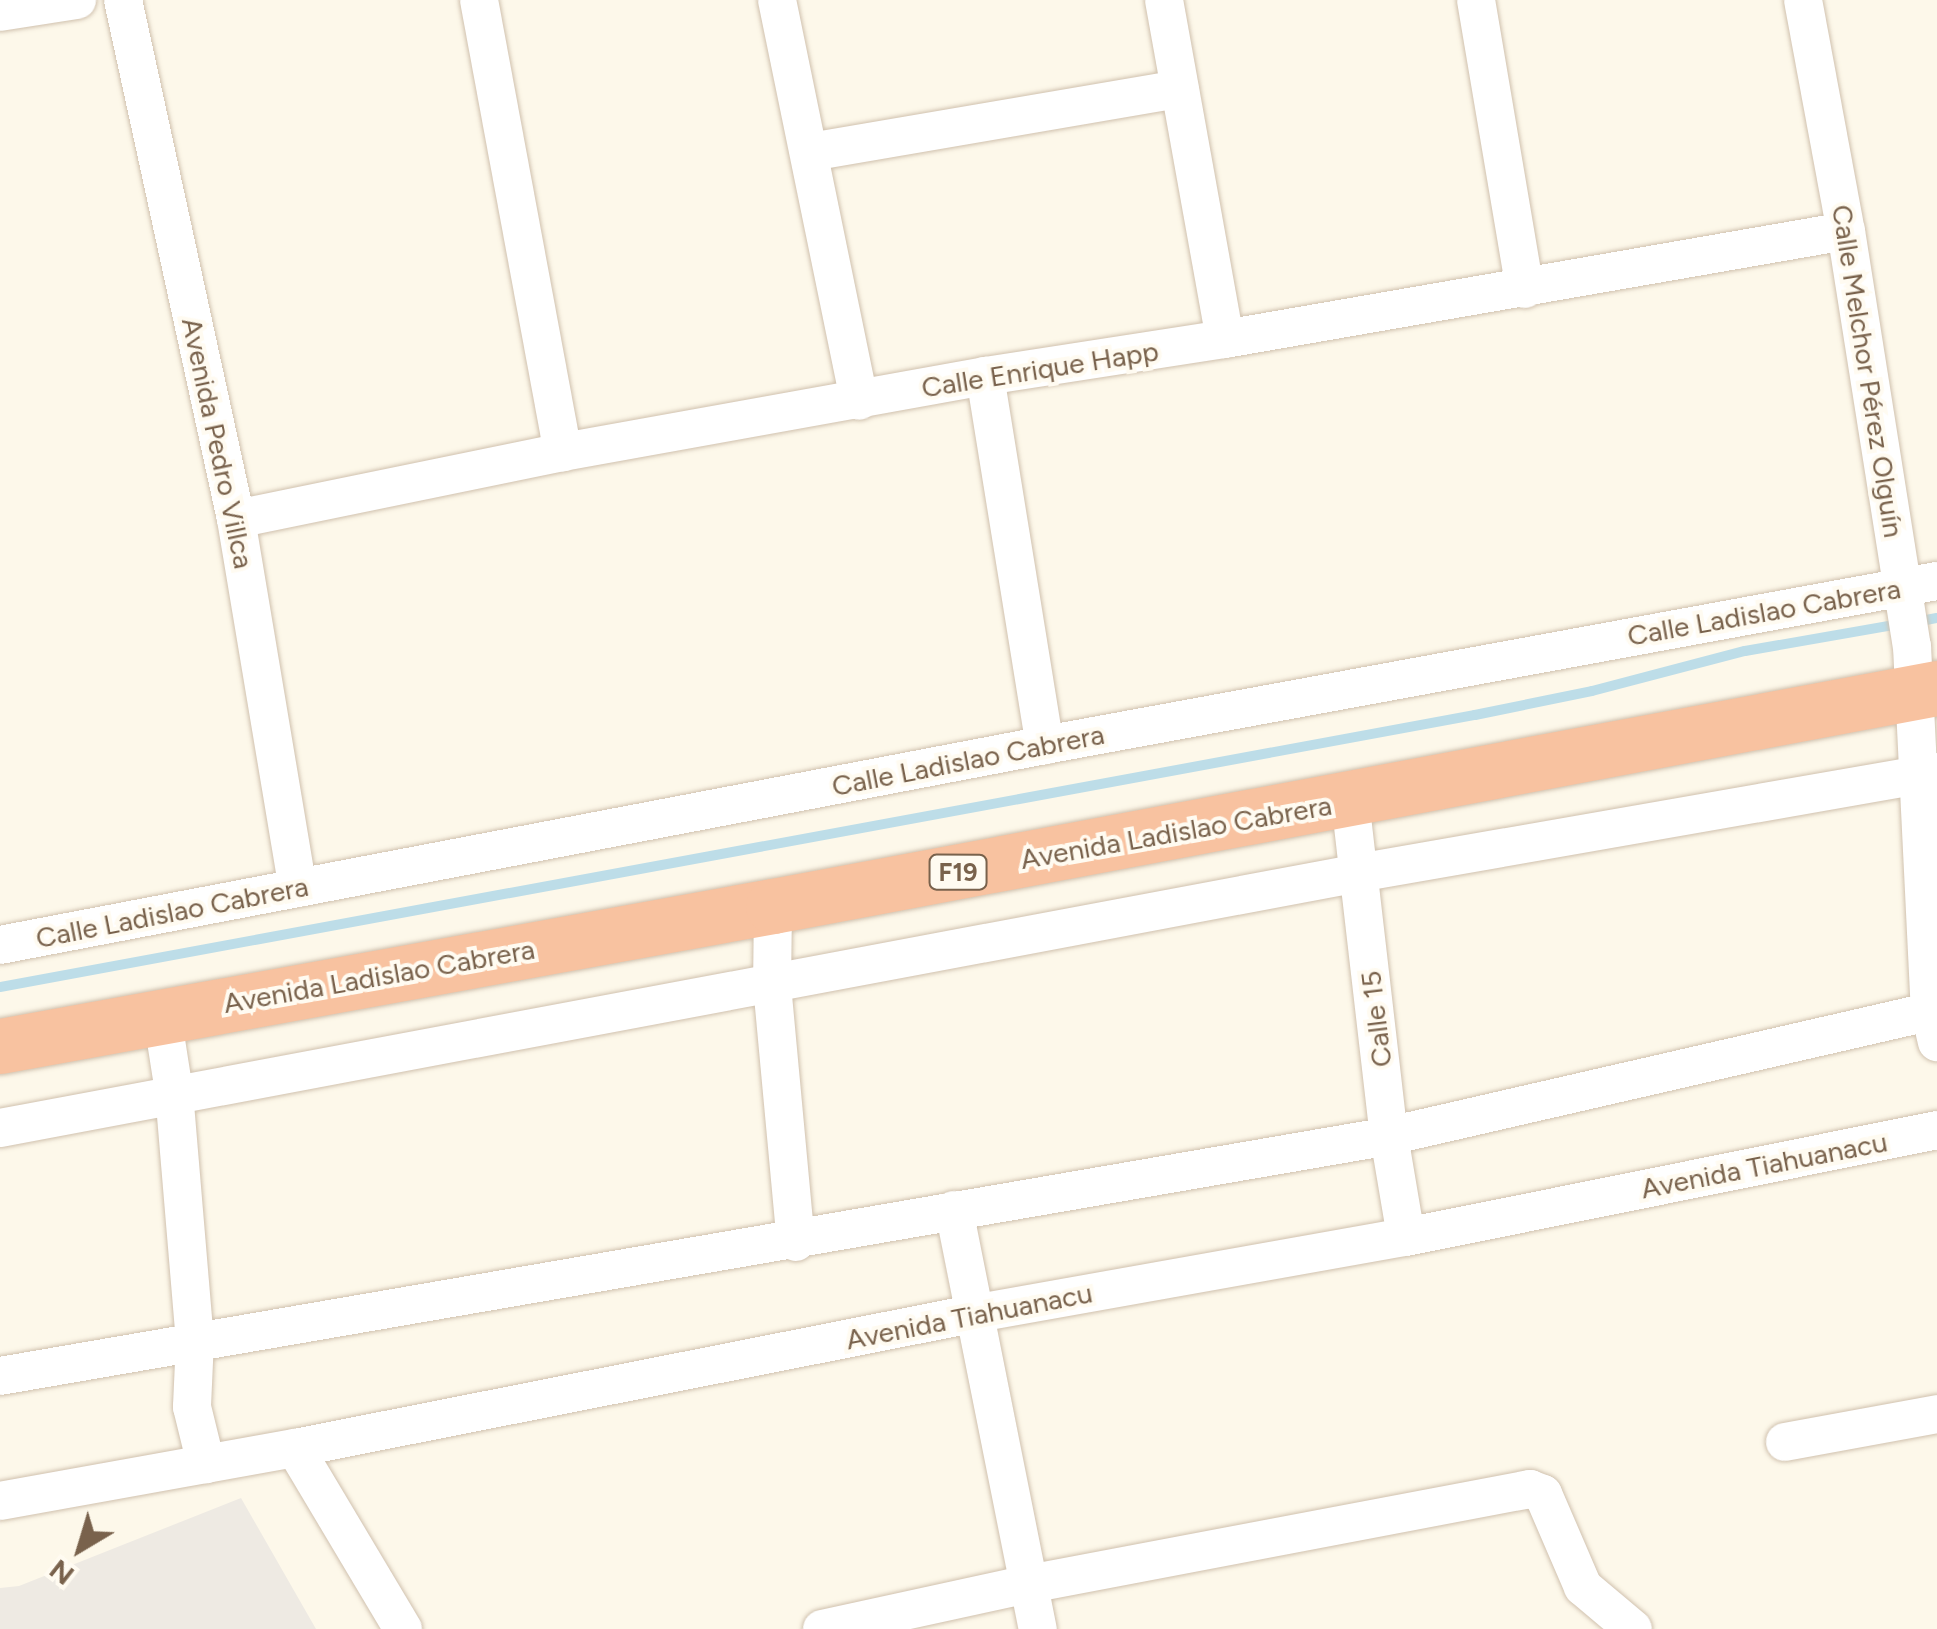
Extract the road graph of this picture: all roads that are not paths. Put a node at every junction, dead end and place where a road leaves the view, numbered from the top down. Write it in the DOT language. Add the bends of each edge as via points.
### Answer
graph roads {
  1 [pos="77,0"];
  2 [pos="123,0"];
  3 [pos="480,0"];
  4 [pos="778,0"];
  5 [pos="1164,0"];
  6 [pos="1476,0"];
  7 [pos="1803,0"];
  8 [pos="0,12"];
  9 [pos="1180,89"];
  10 [pos="810,152"];
  11 [pos="1846,231"];
  12 [pos="1525,288"];
  13 [pos="1225,339"];
  14 [pos="985,376"];
  15 [pos="859,400"];
  16 [pos="563,452"];
  17 [pos="236,519"];
  18 [pos="1918,634"];
  19 [pos="1044,745"];
  20 [pos="1927,774"];
  21 [pos="1350,800"];
  22 [pos="1358,873"];
  23 [pos="298,888"];
  24 [pos="774,906"];
  25 [pos="0,945"];
  26 [pos="772,985"];
  27 [pos="162,1015"];
  28 [pos="1935,1021"];
  29 [pos="0,1046"];
  30 [pos="174,1092"];
  31 [pos="0,1128"];
  32 [pos="1937,1130"];
  33 [pos="1390,1136"];
  34 [pos="954,1210"];
  35 [pos="1406,1237"];
  36 [pos="796,1242"];
  37 [pos="972,1314"];
  38 [pos="195,1340"];
  39 [pos="0,1376"];
  40 [pos="1937,1414"];
  41 [pos="1785,1442"];
  42 [pos="294,1448"];
  43 [pos="206,1464"];
  44 [pos="0,1501"];
  45 [pos="1028,1584"];
  46 [pos="403,1629"];
  47 [pos="822,1629"];
  48 [pos="1038,1629"];
  49 [pos="1634,1629"];
  1 -- 8 [label="street"];
  2 -- 17 [label="street, Avenida Pedro Villca"];
  3 -- 16 [label="street"];
  4 -- 10 [label="street"];
  5 -- 9 [label="street"];
  6 -- 12 [label="street"];
  7 -- 11 [label="street, Calle Melchor Pérez Olguín"];
  9 -- 10 [label="street"];
  9 -- 13 [label="street"];
  10 -- 15 [label="street"];
  11 -- 12 [label="street, Calle Enrique Happ"];
  11 -- 18 [label="street, Calle Melchor Pérez Olguín"];
  12 -- 13 [label="street, Calle Enrique Happ"];
  13 -- 14 [label="street, Calle Enrique Happ"];
  14 -- 15 [label="street, Calle Enrique Happ"];
  14 -- 19 [label="street"];
  15 -- 16 [label="street, Calle Enrique Happ"];
  16 -- 17 [label="street, Calle Enrique Happ"];
  17 -- 23 [label="street, Avenida Pedro Villca"];
  18 -- 19 [label="street, Calle Ladislao Cabrera"];
  18 -- 20 [label="street, Calle Melchor Pérez Olguín"];
  18 -- 21 [label="highway, Avenida Ladislao Cabrera / F19"];
  19 -- 23 [label="street, Calle Ladislao Cabrera"];
  20 -- 22 [label="street"];
  20 -- 28 [label="street, Calle Melchor Pérez Olguín"];
  21 -- 22 [label="street, Calle 15"];
  21 -- 24 [label="highway, Avenida Ladislao Cabrera / F19"];
  22 -- 26 [label="street"];
  22 -- 33 [label="street, Calle 15"];
  23 -- 25 [label="street, Calle Ladislao Cabrera"];
  24 -- 26 [label="street"];
  24 -- 27 [label="highway, Avenida Ladislao Cabrera / F19"];
  26 -- 30 [label="street"];
  26 -- 36 [label="street"];
  27 -- 29 [label="highway, Avenida Ladislao Cabrera / F19"];
  27 -- 30 [label="street"];
  28 -- 33 [label="street"];
  30 -- 31 [label="street"];
  30 -- 38 [label="street"];
  32 -- 35 [label="street, Avenida Tiahuanacu"];
  33 -- 34 [label="street"];
  33 -- 35 [label="street, Calle 15"];
  34 -- 36 [label="street"];
  34 -- 37 [label="street"];
  35 -- 37 [label="street, Avenida Tiahuanacu"];
  36 -- 38 [label="street"];
  37 -- 42 [label="street, Avenida Tiahuanacu"];
  37 -- 45 [label="street"];
  38 -- 39 [label="street"];
  38 -- 43 [label="street" via="192,1407"];
  40 -- 41 [label="street"];
  42 -- 43 [label="street, Avenida Tiahuanacu"];
  42 -- 46 [label="street"];
  43 -- 44 [label="street, Avenida Tiahuanacu"];
  45 -- 47 [label="street"];
  45 -- 48 [label="street"];
  45 -- 49 [label="street" via="1530,1489 1544,1494 1584,1587"];
}
